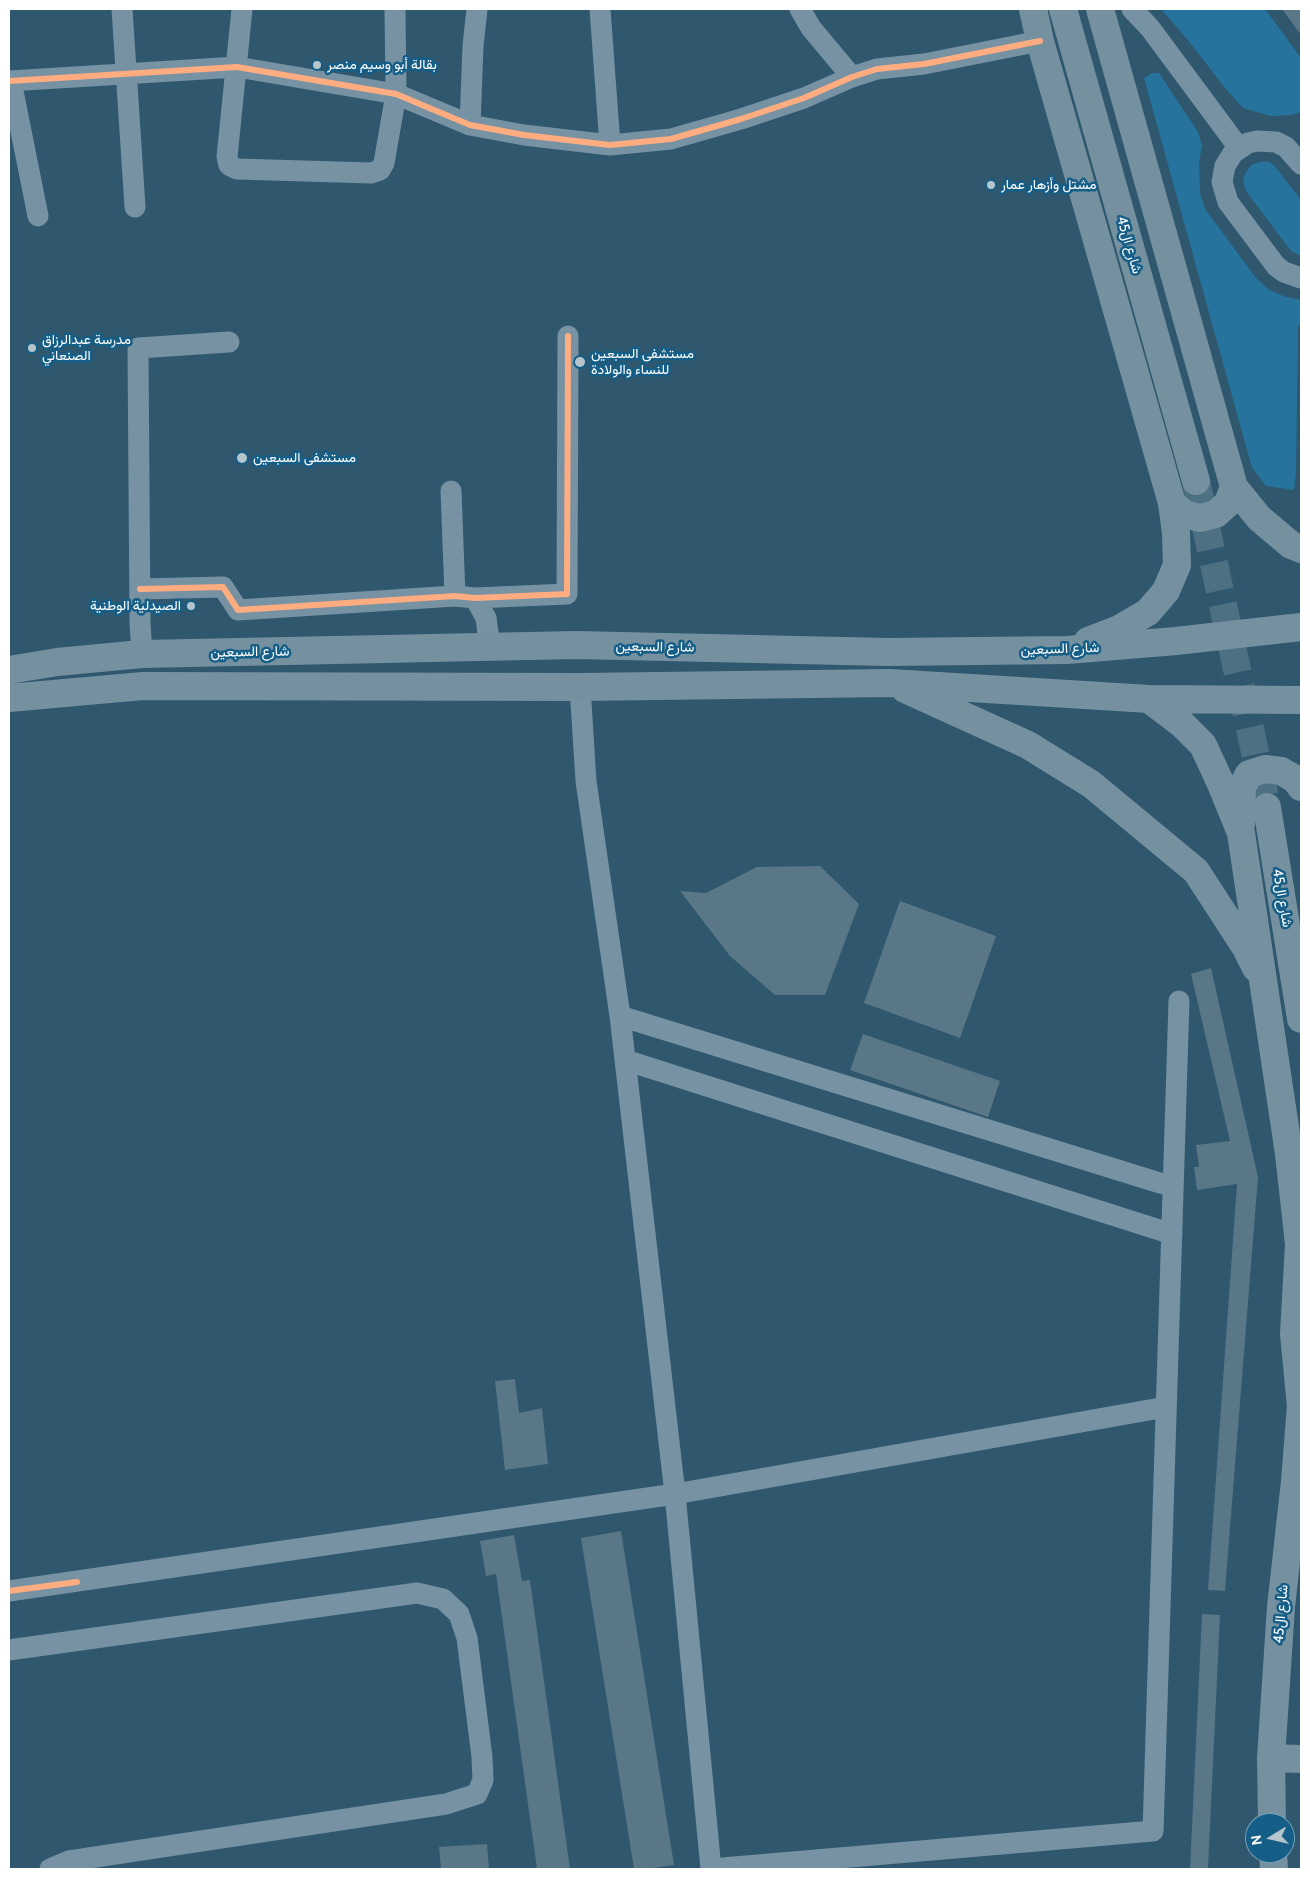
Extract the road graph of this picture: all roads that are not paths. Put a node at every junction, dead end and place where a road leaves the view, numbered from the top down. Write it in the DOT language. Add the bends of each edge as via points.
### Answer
graph roads {
  1 [pos="122,9"];
  2 [pos="242,9"];
  3 [pos="395,9"];
  4 [pos="477,9"];
  5 [pos="600,9"];
  6 [pos="800,9"];
  7 [pos="1033,9"];
  8 [pos="1063,9"];
  9 [pos="1080,9"];
  10 [pos="1100,9"];
  11 [pos="1132,9"];
  12 [pos="1040,42"];
  13 [pos="238,68"];
  14 [pos="126,74"];
  15 [pos="852,77"];
  16 [pos="10,81"];
  17 [pos="396,94"];
  18 [pos="470,125"];
  19 [pos="610,145"];
  20 [pos="1239,148"];
  21 [pos="1301,164"];
  22 [pos="135,207"];
  23 [pos="38,216"];
  24 [pos="1301,278"];
  25 [pos="568,336"];
  26 [pos="229,342"];
  27 [pos="1214,482"];
  28 [pos="451,491"];
  29 [pos="1172,502"];
  30 [pos="1301,549"];
  31 [pos="140,589"];
  32 [pos="465,597"];
  33 [pos="1301,627"];
  34 [pos="490,648"];
  35 [pos="1067,650"];
  36 [pos="142,654"];
  37 [pos="9,670"];
  38 [pos="890,682"];
  39 [pos="580,687"];
  40 [pos="9,698"];
  41 [pos="1149,700"];
  42 [pos="1301,700"];
  43 [pos="1284,799"];
  44 [pos="1241,833"];
  45 [pos="1301,910"];
  46 [pos="1265,985"];
  47 [pos="1179,1001"];
  48 [pos="620,1016"];
  49 [pos="1301,1019"];
  50 [pos="625,1060"];
  51 [pos="1173,1187"];
  52 [pos="1172,1234"];
  53 [pos="1301,1406"];
  54 [pos="1166,1407"];
  55 [pos="676,1494"];
  56 [pos="9,1591"];
  57 [pos="9,1650"];
  58 [pos="1271,1758"];
  59 [pos="1301,1758"];
  60 [pos="1272,1813"];
  61 [pos="50,1869"];
  62 [pos="711,1869"];
  1 -- 14 [label="street"];
  2 -- 13 [label="street"];
  3 -- 17 [label="street"];
  4 -- 18 [label="street"];
  5 -- 19 [label="street"];
  6 -- 15 [label="street" via="811,28"];
  7 -- 12 [label="main road"];
  8 -- 27 [label="main road, شارع ال45"];
  9 -- 27 [label="main road, شارع ال45" via="1120,164"];
  10 -- 27 [label="main road"];
  11 -- 20 [label="street" via="1150,28"];
  12 -- 15 [label="street" via="924,64 878,69"];
  12 -- 29 [label="main road"];
  13 -- 14 [label="street"];
  13 -- 17 [label="street"];
  13 -- 17 [label="street" via="227,158 229,165 237,170 372,173 380,170"];
  14 -- 16 [label="street"];
  14 -- 22 [label="street"];
  15 -- 19 [label="street" via="804,98 732,122 671,138"];
  16 -- 23 [label="street"];
  17 -- 18 [label="street"];
  18 -- 19 [label="street"];
  20 -- 21 [label="street" via="1257,140 1276,142 1294,154"];
  20 -- 24 [label="street" via="1228,159 1222,174 1228,202 1276,266"];
  25 -- 32 [label="street" via="567,594"];
  26 -- 31 [label="street" via="138,348"];
  27 -- 29 [label="main road" via="1228,503 1216,514 1200,518 1184,514"];
  27 -- 30 [label="main road" via="1291,545"];
  28 -- 32 [label="street"];
  29 -- 35 [label="main road" via="1177,565 1166,591 1148,612 1119,629"];
  31 -- 32 [label="street" via="223,587 238,610"];
  31 -- 36 [label="street"];
  32 -- 34 [label="street" via="486,618"];
  33 -- 35 [label="main road, شارع السبعين" via="1176,642"];
  34 -- 35 [label="main road, شارع السبعين" via="577,645 887,652"];
  34 -- 36 [label="main road, شارع السبعين"];
  36 -- 37 [label="main road, شارع السبعين"];
  38 -- 39 [label="main road"];
  38 -- 41 [label="main road"];
  38 -- 46 [label="main road" via="1028,745 1091,784 1196,871 1246,948"];
  39 -- 40 [label="main road" via="143,686"];
  39 -- 48 [label="street" via="586,781"];
  41 -- 42 [label="main road"];
  41 -- 44 [label="main road" via="1203,744"];
  43 -- 44 [label="main road" via="1295,779 1281,771 1265,769 1249,774 1242,787"];
  43 -- 45 [label="main road, شارع ال45"];
  43 -- 49 [label="main road, شارع ال45"];
  44 -- 46 [label="main road, شارع ال45"];
  46 -- 53 [label="main road, شارع ال45" via="1299,1244 1294,1334"];
  47 -- 51 [label="street"];
  48 -- 50 [label="street"];
  48 -- 51 [label="street"];
  50 -- 52 [label="street"];
  50 -- 55 [label="street"];
  51 -- 52 [label="street"];
  52 -- 54 [label="street"];
  53 -- 58 [label="main road, شارع ال45" via="1281,1607"];
  54 -- 55 [label="street"];
  54 -- 62 [label="street" via="1153,1831"];
  55 -- 56 [label="street"];
  55 -- 62 [label="street"];
  57 -- 61 [label="street" via="417,1593 443,1598 459,1614 467,1638 482,1758 483,1780 477,1794 446,1804 69,1862"];
  58 -- 59 [label="main road"];
  58 -- 60 [label="main road, شارع ال45"];
}
